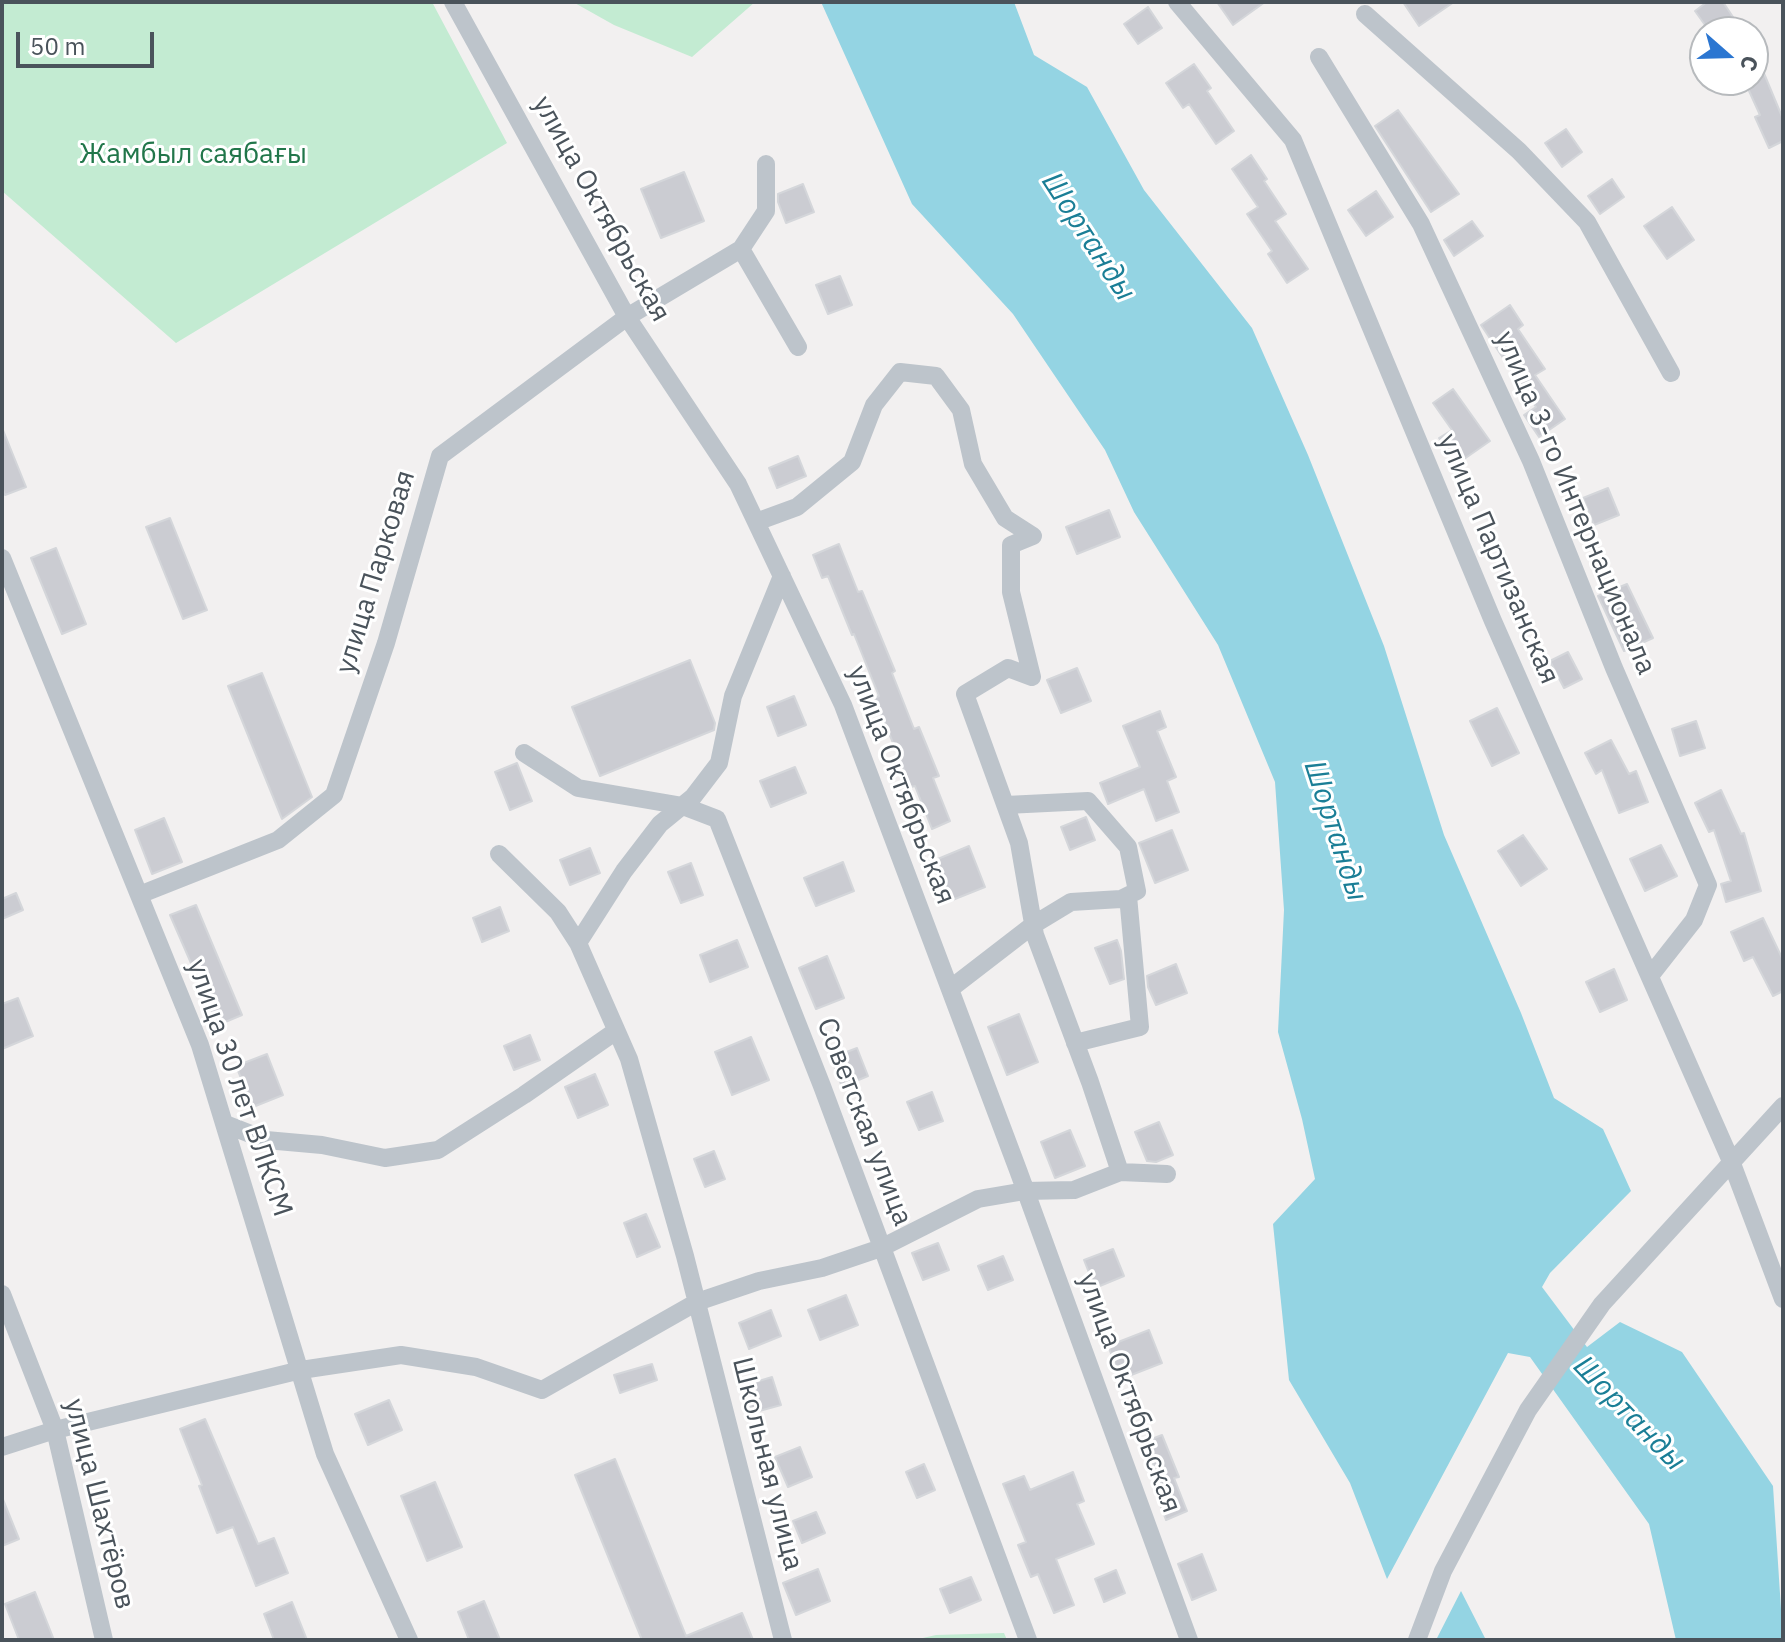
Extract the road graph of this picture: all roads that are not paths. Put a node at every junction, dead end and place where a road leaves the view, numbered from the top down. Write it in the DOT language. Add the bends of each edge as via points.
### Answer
graph roads {
  1 [pos="453,2"];
  2 [pos="1177,2"];
  3 [pos="1365,14"];
  4 [pos="1319,57"];
  5 [pos="766,164"];
  6 [pos="741,249"];
  7 [pos="627,317"];
  8 [pos="798,347"];
  9 [pos="1671,373"];
  10 [pos="756,522"];
  11 [pos="2,558"];
  12 [pos="782,576"];
  13 [pos="524,753"];
  14 [pos="1006,805"];
  15 [pos="683,806"];
  16 [pos="499,854"];
  17 [pos="139,895"];
  18 [pos="1128,896"];
  19 [pos="1033,925"];
  20 [pos="578,943"];
  21 [pos="1650,976"];
  22 [pos="950,989"];
  23 [pos="616,1031"];
  24 [pos="1075,1043"];
  25 [pos="1783,1106"];
  26 [pos="225,1124"];
  27 [pos="1731,1161"];
  28 [pos="1120,1172"];
  29 [pos="1167,1174"];
  30 [pos="1025,1191"];
  31 [pos="881,1248"];
  32 [pos="2,1294"];
  33 [pos="1783,1299"];
  34 [pos="697,1302"];
  35 [pos="301,1370"];
  36 [pos="55,1430"];
  37 [pos="2,1447"];
  38 [pos="104,1640"];
  39 [pos="409,1640"];
  40 [pos="783,1640"];
  41 [pos="1028,1640"];
  42 [pos="1189,1640"];
  43 [pos="1417,1640"];
  1 -- 7 [label="street, улица Октябрьская"];
  2 -- 21 [label="street, улица Партизанская" via="1293,140 1493,621"];
  3 -- 9 [label="street" via="1519,151 1587,222"];
  4 -- 21 [label="street, улица 3-го Интернационала" via="1421,224 1531,461 1708,885 1694,920"];
  5 -- 6 [label="street, улица Парковая" via="766,211"];
  6 -- 7 [label="street, улица Парковая"];
  6 -- 8 [label="street"];
  7 -- 10 [label="street, улица Октябрьская" via="738,484"];
  7 -- 17 [label="street, улица Парковая" via="440,456 386,643 334,795 278,840"];
  10 -- 12 [label="street, улица Октябрьская"];
  10 -- 14 [label="street" via="797,507 852,462 874,405 900,372 936,376 961,410 973,464 1005,518 1033,536 1011,545 1011,592 1032,677 1008,668 965,694"];
  11 -- 17 [label="street, улица 30 лет ВЛКСМ"];
  12 -- 15 [label="street" via="733,696 719,763"];
  12 -- 22 [label="street, улица Октябрьская" via="843,705"];
  13 -- 15 [label="street, Советская улица" via="578,788"];
  14 -- 18 [label="street" via="1088,801 1128,847 1137,891"];
  14 -- 19 [label="street" via="1019,843"];
  15 -- 20 [label="street" via="660,824"];
  15 -- 31 [label="street, Советская улица" via="717,819"];
  16 -- 20 [label="street, Школьная улица" via="558,912"];
  17 -- 26 [label="street, улица 30 лет ВЛКСМ" via="200,1045"];
  18 -- 19 [label="street" via="1071,902"];
  18 -- 24 [label="street" via="1140,1027"];
  19 -- 22 [label="street"];
  19 -- 24 [label="street"];
  20 -- 23 [label="street, Школьная улица"];
  21 -- 27 [label="street, улица Партизанская"];
  22 -- 30 [label="street, улица Октябрьская"];
  23 -- 26 [label="street" via="438,1150 385,1158 266,1140"];
  23 -- 34 [label="street, Школьная улица" via="629,1059"];
  24 -- 28 [label="street"];
  25 -- 27 [label="street"];
  26 -- 35 [label="street, улица 30 лет ВЛКСМ"];
  27 -- 33 [label="street, улица Партизанская"];
  27 -- 43 [label="street" via="1602,1304 1528,1410 1443,1571"];
  28 -- 29 [label="street"];
  28 -- 30 [label="street" via="1074,1190"];
  30 -- 31 [label="street" via="978,1199"];
  30 -- 42 [label="street, улица Октябрьская"];
  31 -- 34 [label="street"];
  31 -- 41 [label="street, Советская улица"];
  32 -- 36 [label="street, улица Шахтёров"];
  34 -- 35 [label="street" via="542,1390 476,1367 401,1355"];
  34 -- 40 [label="street, Школьная улица"];
  35 -- 36 [label="street"];
  35 -- 39 [label="street, улица 30 лет ВЛКСМ" via="325,1454"];
  36 -- 37 [label="street"];
  36 -- 38 [label="street, улица Шахтёров"];
}
